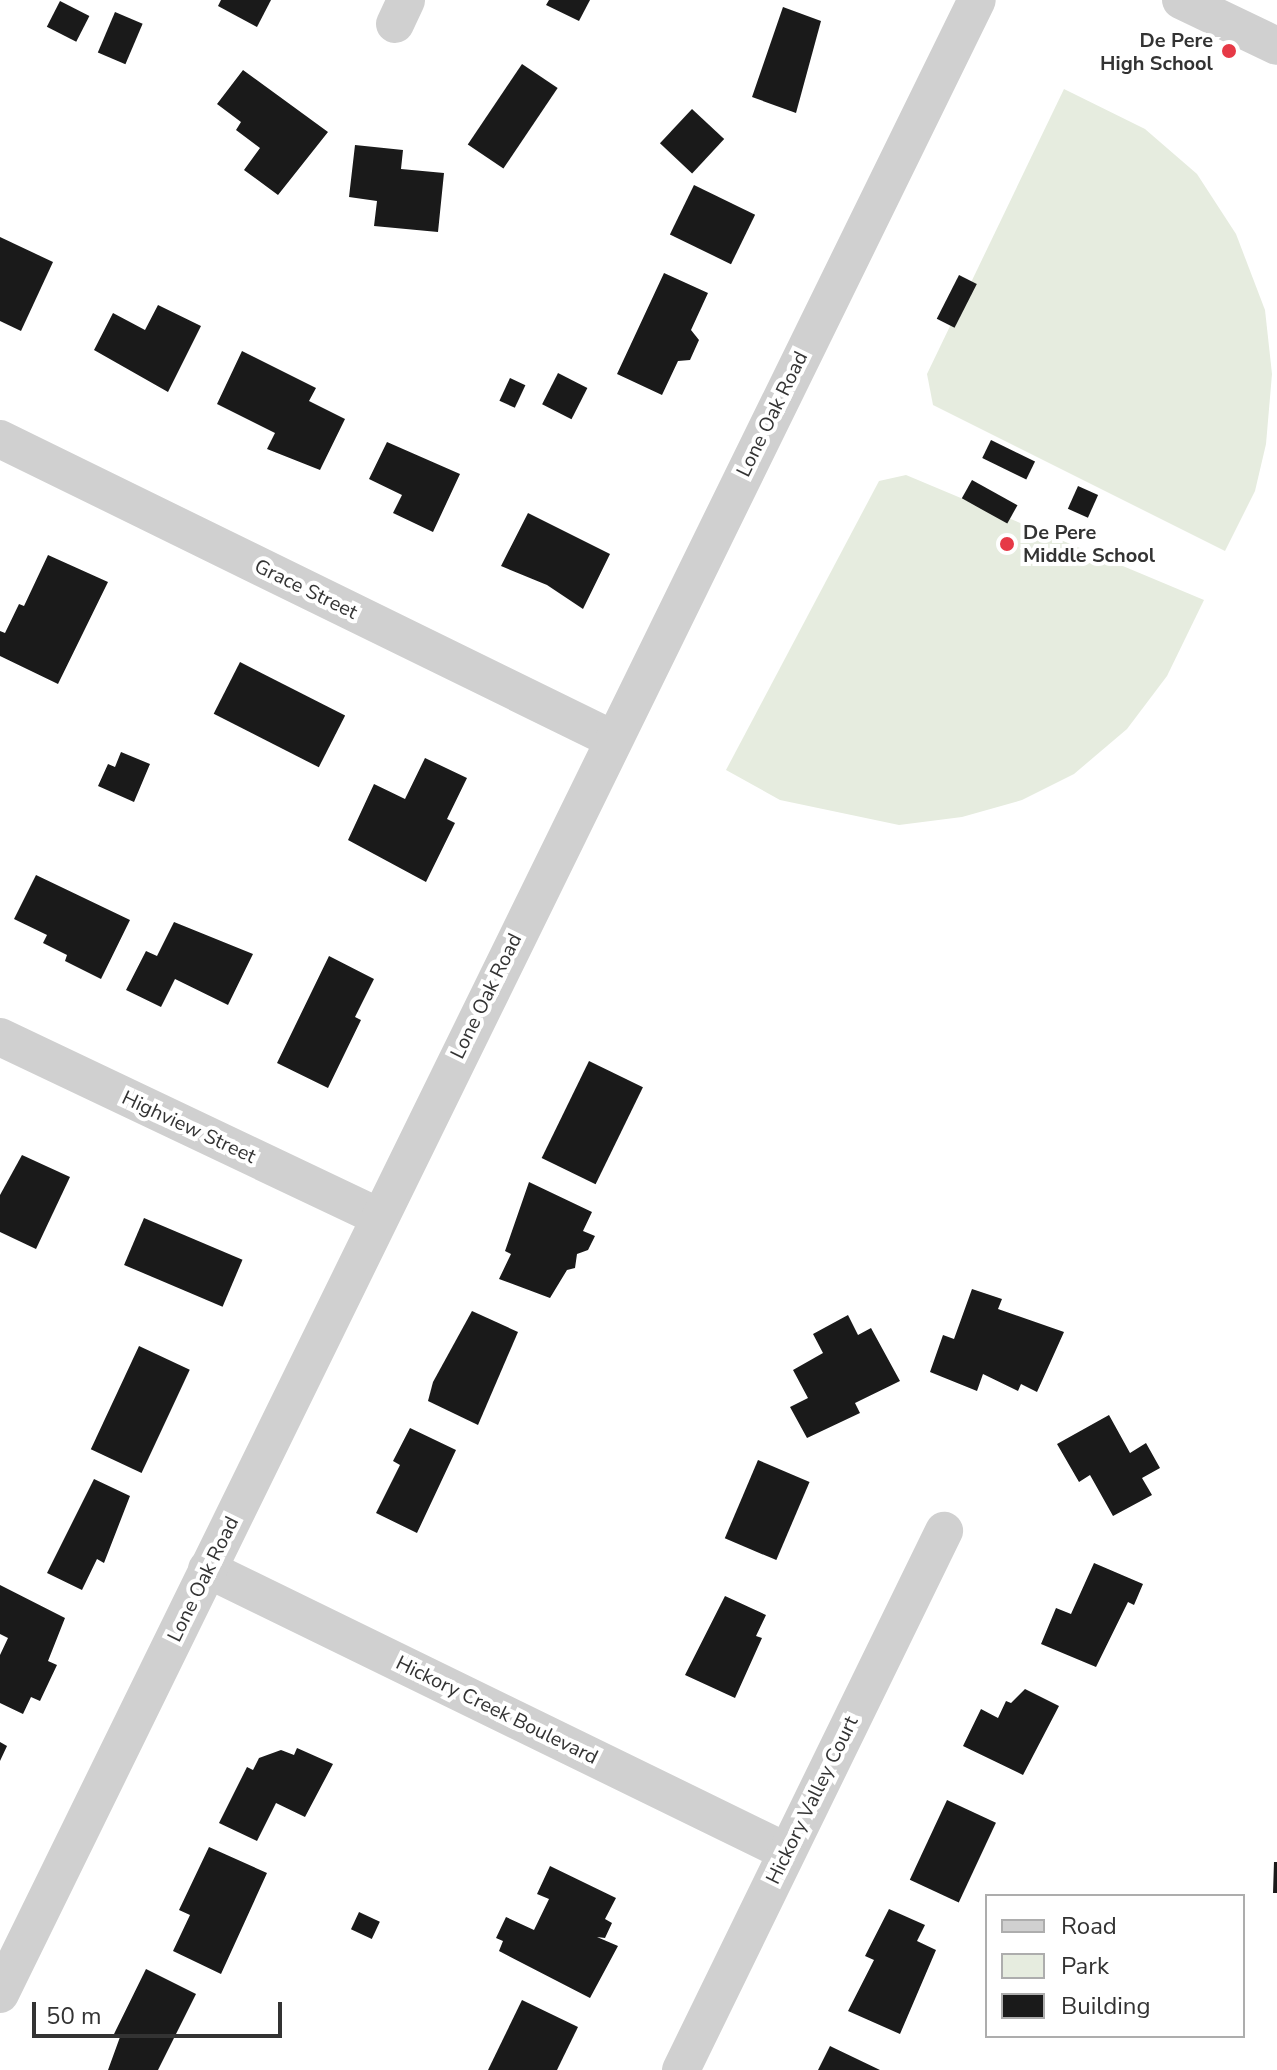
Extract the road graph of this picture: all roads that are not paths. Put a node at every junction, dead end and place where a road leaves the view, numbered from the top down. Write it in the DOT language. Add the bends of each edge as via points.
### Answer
graph roads {
  1 [pos="977,0"];
  2 [pos="1181,0"];
  3 [pos="1277,46"];
  4 [pos="0,439"];
  5 [pos="612,739"];
  6 [pos="0,1037"];
  7 [pos="379,1217"];
  8 [pos="944,1531"];
  9 [pos="207,1569"];
  10 [pos="787,1852"];
  11 [pos="0,1994"];
  12 [pos="681,2070"];
  1 -- 5 [label="street, Lone Oak Road"];
  2 -- 3 [label="street"];
  4 -- 5 [label="street, Grace Street"];
  5 -- 7 [label="street, Lone Oak Road"];
  6 -- 7 [label="street, Highview Street"];
  7 -- 9 [label="street, Lone Oak Road"];
  8 -- 10 [label="street, Hickory Valley Court"];
  9 -- 10 [label="street, Hickory Creek Boulevard"];
  9 -- 11 [label="street, Lone Oak Road"];
  10 -- 12 [label="street, Hickory Valley Court"];
}
